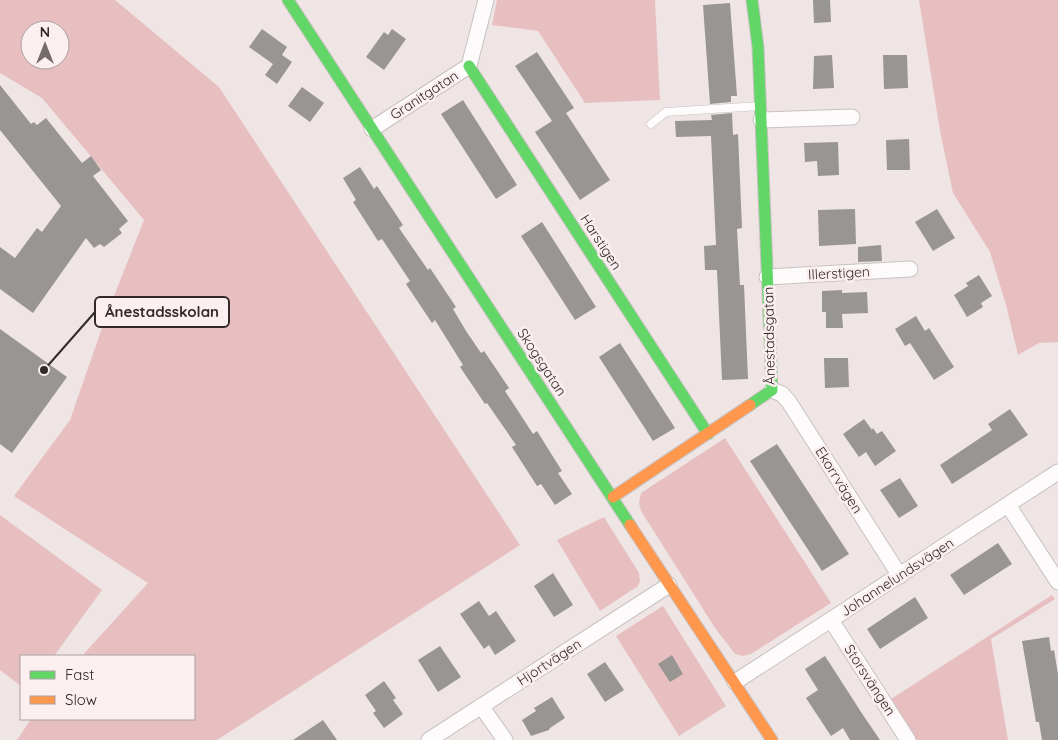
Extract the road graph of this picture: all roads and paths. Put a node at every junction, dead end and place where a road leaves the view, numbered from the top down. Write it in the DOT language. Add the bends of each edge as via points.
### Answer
graph roads {
  1 [pos="288,0"];
  2 [pos="486,0"];
  3 [pos="752,0"];
  4 [pos="469,66"];
  5 [pos="761,113"];
  6 [pos="852,117"];
  7 [pos="651,124"];
  8 [pos="372,129"];
  9 [pos="910,270"];
  10 [pos="768,277"];
  11 [pos="772,390"];
  12 [pos="708,434"];
  13 [pos="1058,472"];
  14 [pos="613,497"];
  15 [pos="1008,505"];
  16 [pos="900,576"];
  17 [pos="1058,582"];
  18 [pos="669,584"];
  19 [pos="831,620"];
  20 [pos="735,682"];
  21 [pos="481,706"];
  22 [pos="429,740"];
  23 [pos="505,740"];
  24 [pos="772,740"];
  25 [pos="908,740"];
  1 -- 8 [label="street, Skogsgatan"];
  2 -- 4 [label="street, Granitgatan"];
  3 -- 5 [label="street, Ånestadsgatan"];
  4 -- 8 [label="street, Granitgatan"];
  4 -- 12 [label="street, Harstigen"];
  5 -- 6 [label="street"];
  5 -- 7 [label="lane" via="666,112"];
  5 -- 10 [label="street, Ånestadsgatan"];
  8 -- 14 [label="street, Skogsgatan"];
  9 -- 10 [label="street, Illerstigen"];
  10 -- 11 [label="street, Ånestadsgatan"];
  11 -- 12 [label="street, Ånestadsgatan"];
  11 -- 16 [label="street, Ekorrvägen" via="789,402"];
  12 -- 14 [label="street, Ånestadsgatan"];
  13 -- 15 [label="street, Johannelundsvägen"];
  14 -- 18 [label="street, Skogsgatan"];
  15 -- 16 [label="street, Johannelundsvägen"];
  15 -- 17 [label="street"];
  16 -- 19 [label="street, Johannelundsvägen"];
  18 -- 20 [label="street, Skogsgatan"];
  18 -- 21 [label="street, Hjortvägen"];
  19 -- 20 [label="street, Johannelundsvägen"];
  19 -- 25 [label="street, Storsvängen"];
  20 -- 24 [label="street, Skogsgatan"];
  21 -- 22 [label="street, Hjortvägen"];
  21 -- 23 [label="street"];
}
